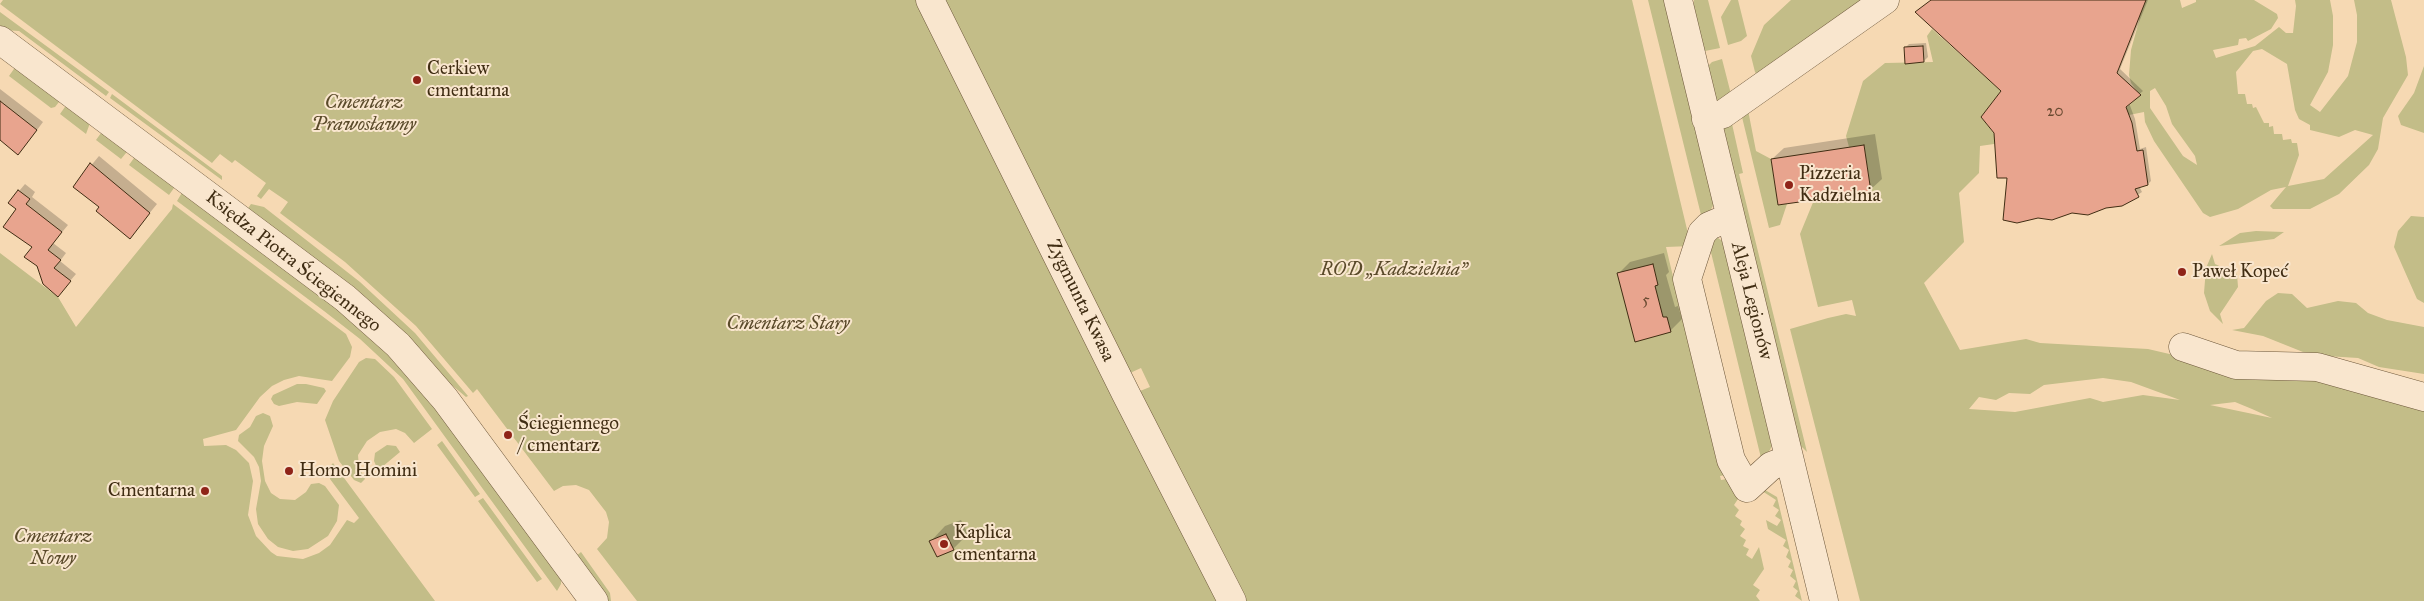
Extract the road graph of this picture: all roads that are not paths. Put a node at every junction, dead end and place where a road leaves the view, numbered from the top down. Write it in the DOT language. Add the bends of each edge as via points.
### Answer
graph roads {
  1 [pos="930,0"];
  2 [pos="1678,0"];
  3 [pos="1885,0"];
  4 [pos="0,40"];
  5 [pos="1706,119"];
  6 [pos="1730,217"];
  7 [pos="2183,347"];
  8 [pos="2424,397"];
  9 [pos="1789,459"];
  10 [pos="594,601"];
  11 [pos="1232,601"];
  12 [pos="1824,601"];
  1 -- 11 [label="street, Zygmunta Kwasa"];
  2 -- 5 [label="street, Aleja Legionów"];
  3 -- 5 [label="street" via="1736,105"];
  4 -- 10 [label="street, Księdza Piotra Ściegiennego" via="345,298 398,345 457,414"];
  5 -- 6 [label="street, Aleja Legionów"];
  6 -- 9 [label="street, Aleja Legionów"];
  6 -- 9 [label="street" via="1708,226 1702,234 1688,279 1730,458 1747,488 1771,466"];
  7 -- 8 [label="street" via="2236,365 2319,368"];
  9 -- 12 [label="street, Aleja Legionów"];
}
